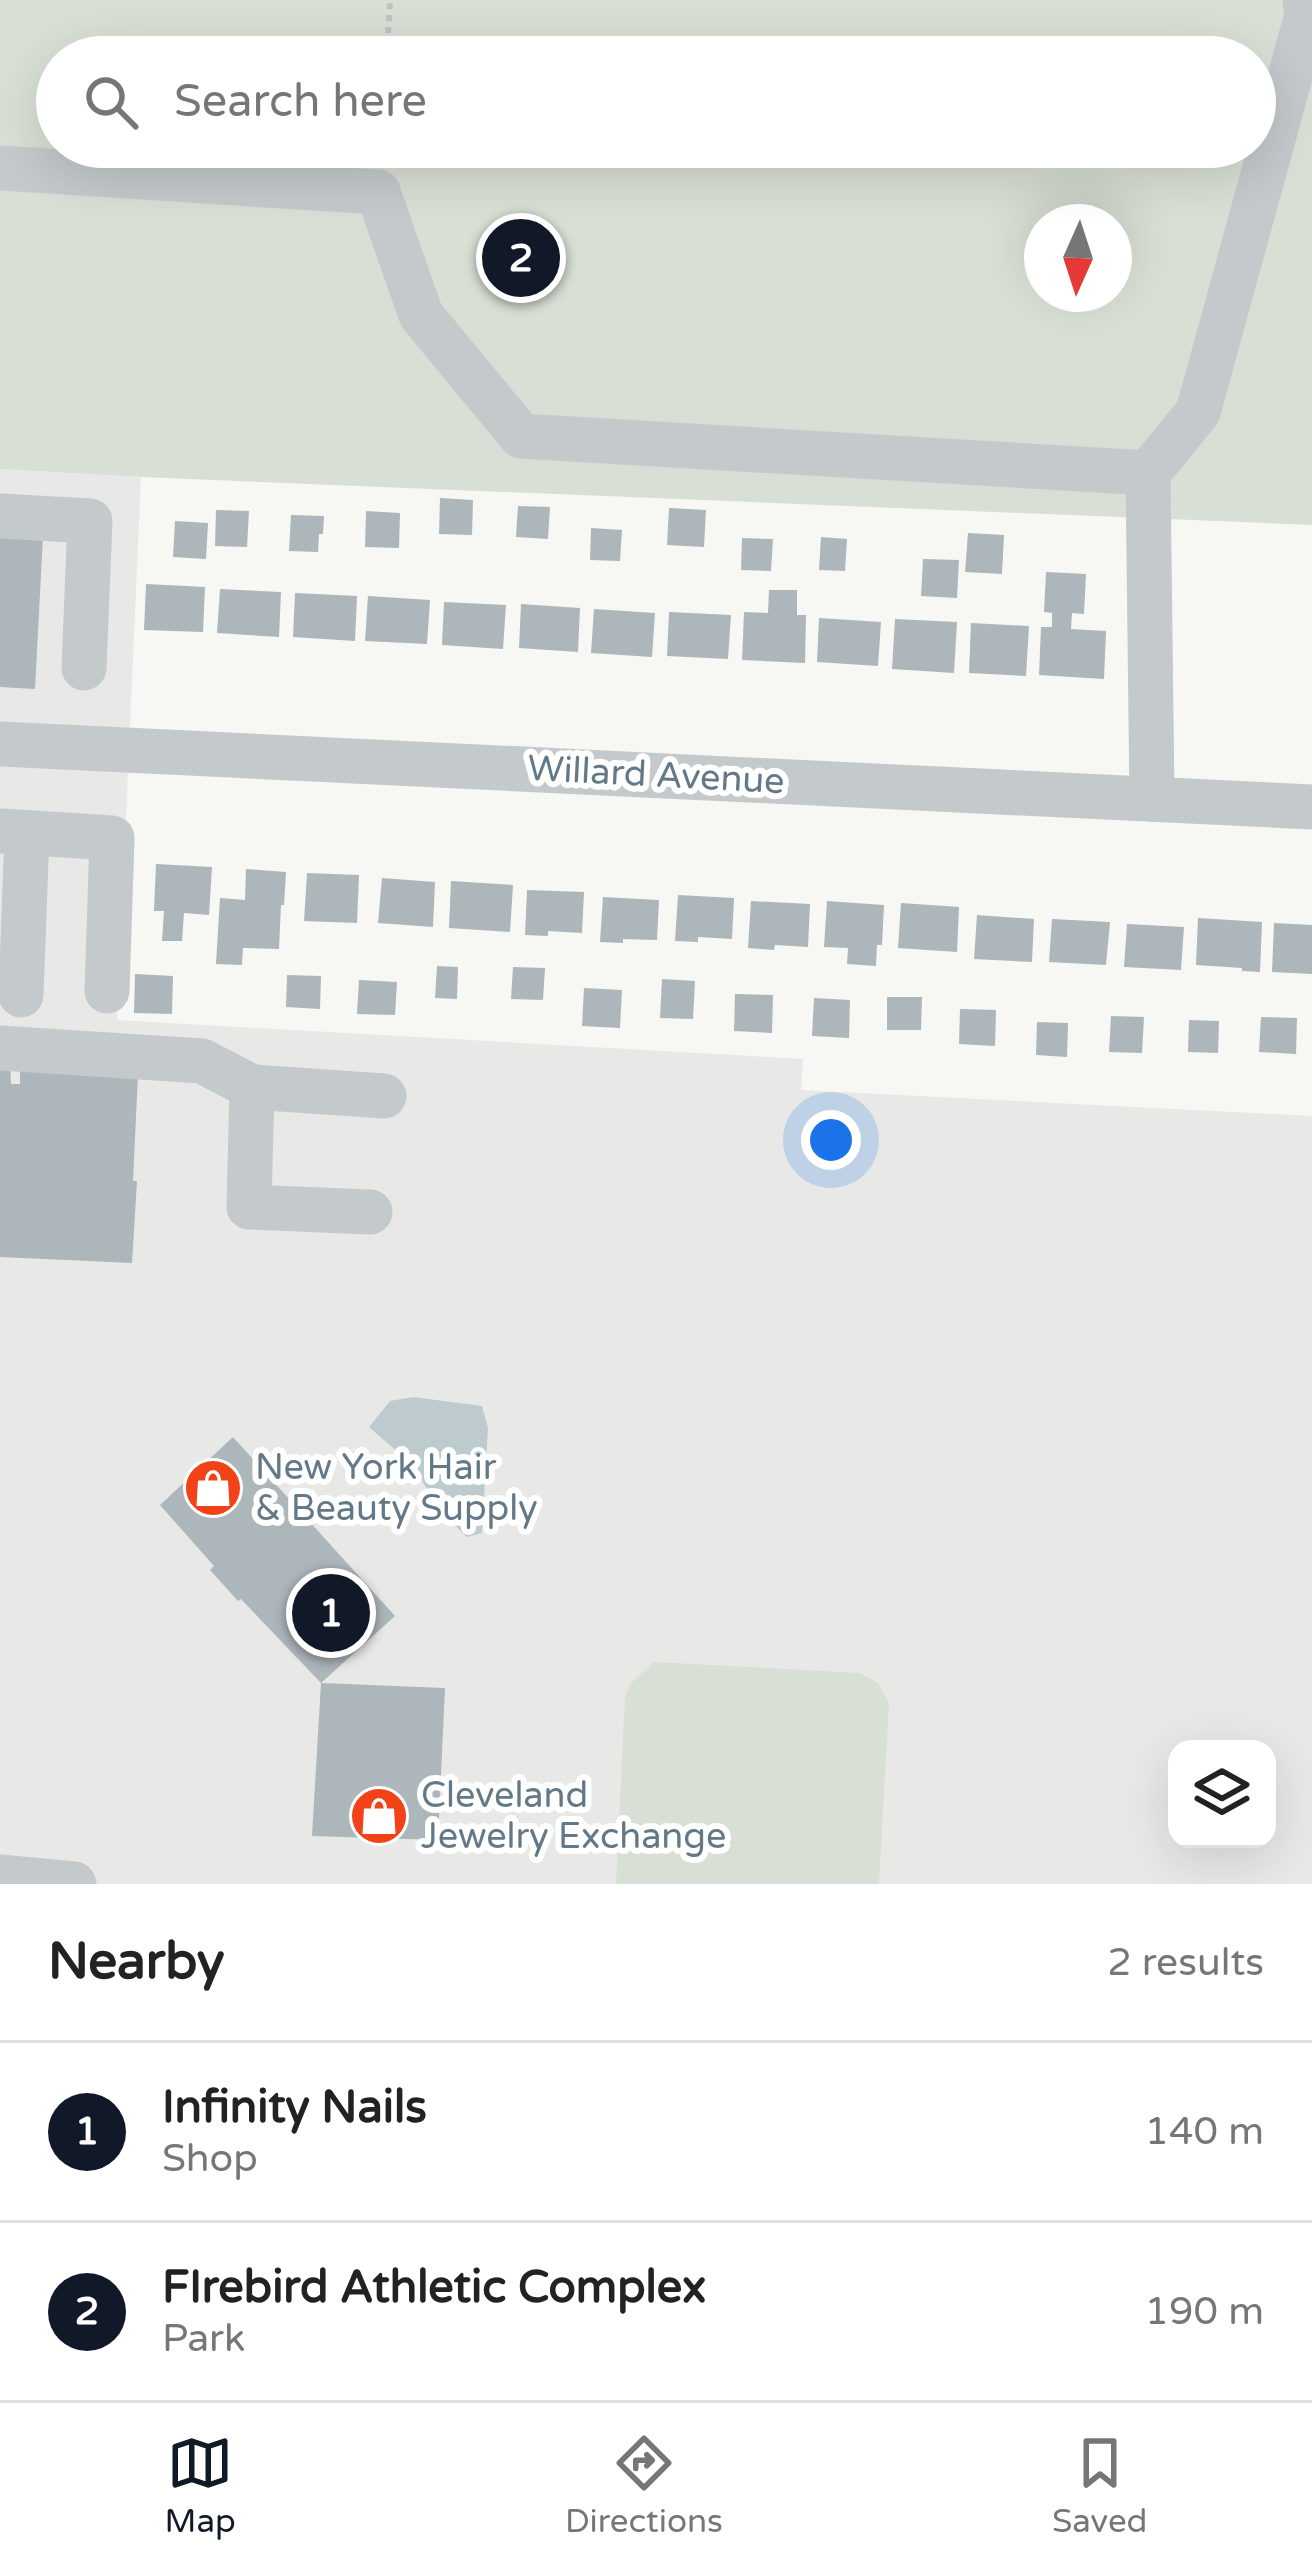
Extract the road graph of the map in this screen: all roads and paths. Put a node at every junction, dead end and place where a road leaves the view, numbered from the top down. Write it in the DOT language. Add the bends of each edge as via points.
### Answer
graph roads {
  1 [pos="390,0"];
  2 [pos="1305,0"];
  3 [pos="388,36"];
  4 [pos="1276,128"];
  5 [pos="0,168"];
  6 [pos="1265,168"];
  7 [pos="1148,473"];
  8 [pos="0,516"];
  9 [pos="84,668"];
  10 [pos="0,744"];
  11 [pos="1151,799"];
  12 [pos="1312,807"];
  13 [pos="13,832"];
  14 [pos="106,992"];
  15 [pos="21,995"];
  16 [pos="0,1048"];
  17 [pos="252,1087"];
  18 [pos="384,1096"];
  19 [pos="370,1212"];
  20 [pos="0,1877"];
  21 [pos="74,1884"];
  1 -- 3 [label="path"];
  2 -- 4 [label="street"];
  5 -- 7 [label="street" via="378,192 421,316 521,436"];
  6 -- 7 [label="street" via="1198,412"];
  7 -- 11 [label="street"];
  8 -- 9 [label="street" via="91,520"];
  10 -- 11 [label="street, Willard Avenue"];
  11 -- 12 [label="street, Willard Avenue"];
  13 -- 14 [label="street" via="112,838"];
  13 -- 15 [label="street"];
  16 -- 17 [label="street" via="202,1061"];
  17 -- 18 [label="street"];
  17 -- 19 [label="street" via="249,1207"];
  20 -- 21 [label="street"];
}
